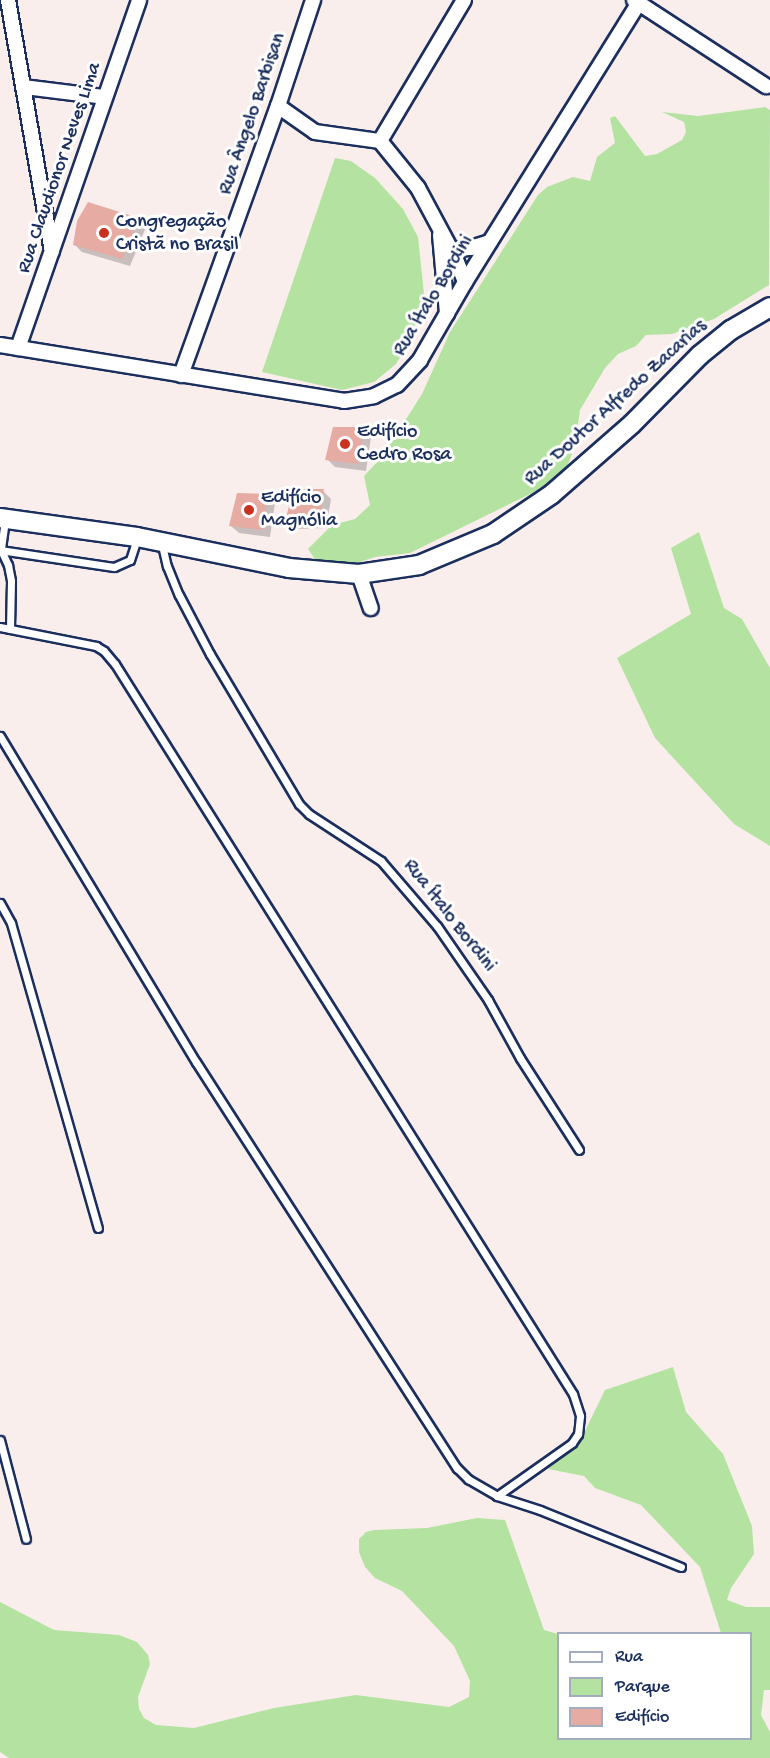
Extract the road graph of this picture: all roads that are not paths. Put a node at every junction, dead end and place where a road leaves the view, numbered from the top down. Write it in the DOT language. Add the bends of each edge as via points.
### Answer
graph roads {
  1 [pos="8,0"];
  2 [pos="139,0"];
  3 [pos="313,0"];
  4 [pos="464,0"];
  5 [pos="637,1"];
  6 [pos="765,86"];
  7 [pos="24,87"];
  8 [pos="104,97"];
  9 [pos="278,106"];
  10 [pos="380,141"];
  11 [pos="440,233"];
  12 [pos="490,242"];
  13 [pos="451,250"];
  14 [pos="53,254"];
  15 [pos="465,282"];
  16 [pos="770,307"];
  17 [pos="447,314"];
  18 [pos="0,345"];
  19 [pos="18,348"];
  20 [pos="181,375"];
  21 [pos="3,518"];
  22 [pos="138,537"];
  23 [pos="162,542"];
  24 [pos="0,550"];
  25 [pos="359,574"];
  26 [pos="371,608"];
  27 [pos="0,627"];
  28 [pos="10,629"];
  29 [pos="0,736"];
  30 [pos="0,903"];
  31 [pos="579,1150"];
  32 [pos="98,1228"];
  33 [pos="0,1440"];
  34 [pos="497,1496"];
  35 [pos="26,1539"];
  36 [pos="681,1567"];
  1 -- 7 [label="street"];
  2 -- 8 [label="street, Rua Claudionor Neves Lima"];
  3 -- 9 [label="street, Rua Ângelo Barbisan"];
  4 -- 10 [label="street"];
  5 -- 6 [label="street"];
  5 -- 12 [label="street, Rua Ítalo Bordini"];
  7 -- 8 [label="street"];
  7 -- 14 [label="street"];
  8 -- 14 [label="street, Rua Claudionor Neves Lima"];
  9 -- 10 [label="street" via="315,132"];
  9 -- 20 [label="street, Rua Ângelo Barbisan"];
  10 -- 11 [label="street" via="418,188"];
  11 -- 13 [label="street"];
  11 -- 17 [label="street"];
  12 -- 13 [label="street"];
  12 -- 15 [label="street, Rua Ítalo Bordini"];
  13 -- 15 [label="street"];
  14 -- 19 [label="street, Rua Claudionor Neves Lima"];
  15 -- 17 [label="street, Rua Ítalo Bordini"];
  16 -- 25 [label="street, Rua Doutor Alfredo Zacarias" via="731,330 700,355 632,424 552,494 493,534 419,565"];
  17 -- 20 [label="street, Rua Ítalo Bordini" via="410,373 397,385 374,396 344,401"];
  18 -- 19 [label="street, Rua Ítalo Bordini"];
  19 -- 20 [label="street, Rua Ítalo Bordini"];
  21 -- 22 [label="street, Rua Doutor Alfredo Zacarias"];
  21 -- 24 [label="lane"];
  22 -- 23 [label="street, Rua Doutor Alfredo Zacarias"];
  22 -- 24 [label="lane" via="130,560 114,567"];
  23 -- 25 [label="street, Rua Doutor Alfredo Zacarias" via="289,568"];
  23 -- 31 [label="lane, Rua Ítalo Bordini" via="179,596 299,804 381,861 437,926 488,1000"];
  24 -- 28 [label="lane" via="11,581"];
  25 -- 26 [label="street"];
  27 -- 28 [label="lane"];
  28 -- 34 [label="lane" via="96,646 115,664 573,1394 580,1416 578,1434 572,1443"];
  29 -- 34 [label="lane" via="196,1062 458,1468 468,1479"];
  30 -- 32 [label="lane" via="11,923"];
  33 -- 35 [label="lane"];
  34 -- 36 [label="lane"];
}
